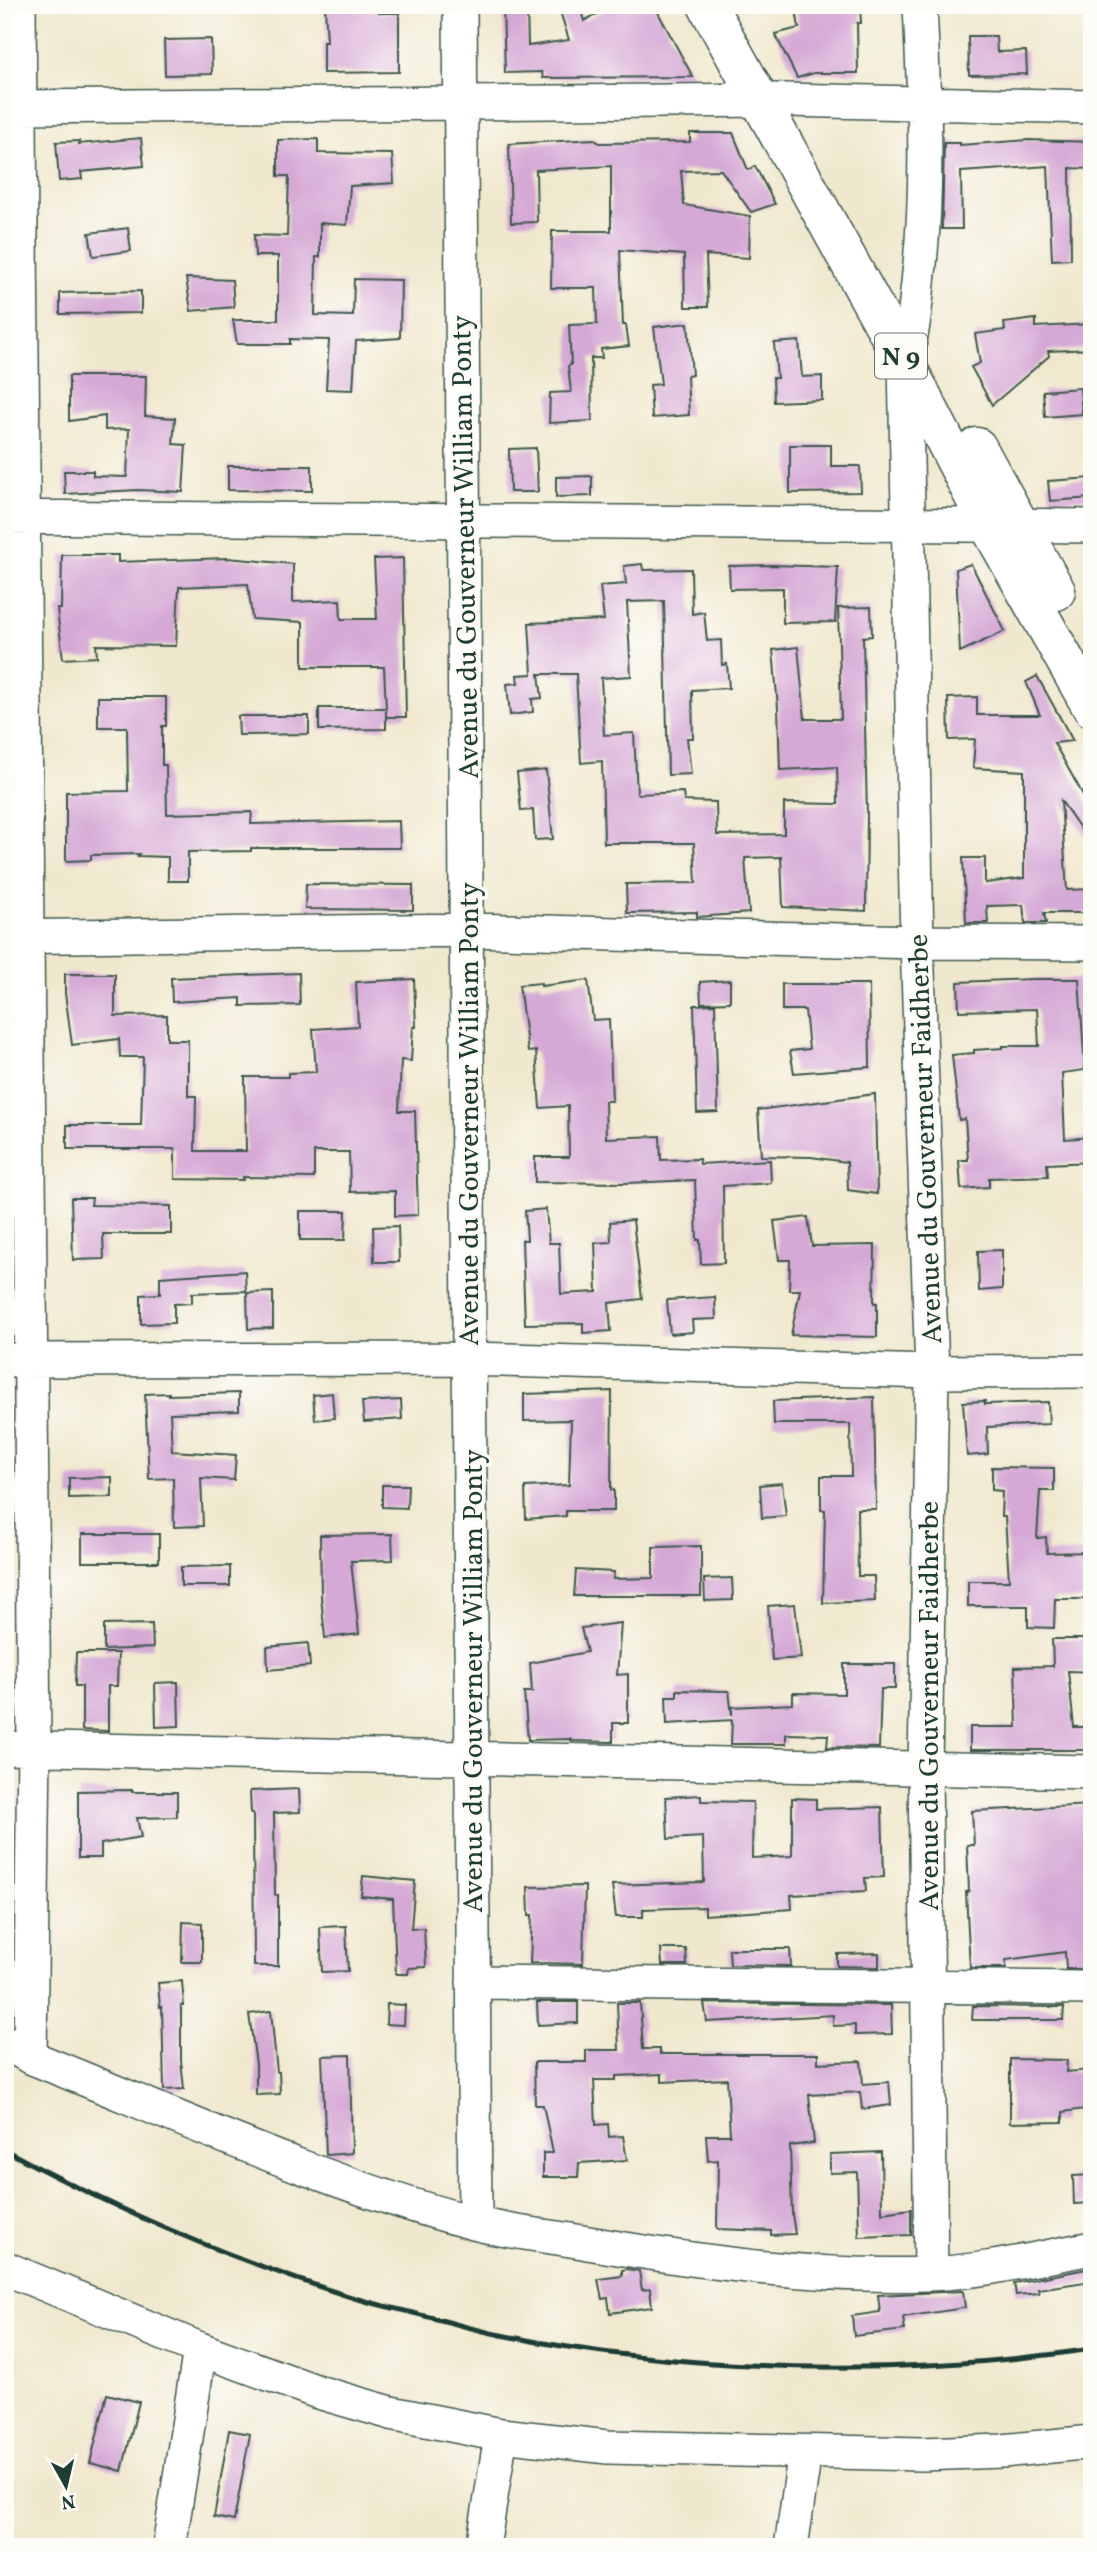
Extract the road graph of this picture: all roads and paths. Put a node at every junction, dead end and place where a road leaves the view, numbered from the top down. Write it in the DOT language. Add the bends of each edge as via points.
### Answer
graph roads {
  1 [pos="19,5"];
  2 [pos="460,5"];
  3 [pos="707,5"];
  4 [pos="733,5"];
  5 [pos="920,5"];
  6 [pos="772,100"];
  7 [pos="460,102"];
  8 [pos="925,104"];
  9 [pos="20,107"];
  10 [pos="1092,107"];
  11 [pos="909,347"];
  12 [pos="14,517"];
  13 [pos="463,520"];
  14 [pos="909,524"];
  15 [pos="1004,524"];
  16 [pos="1092,526"];
  17 [pos="1092,657"];
  18 [pos="1092,709"];
  19 [pos="467,930"];
  20 [pos="16,937"];
  21 [pos="917,942"];
  22 [pos="1092,943"];
  23 [pos="469,1359"];
  24 [pos="18,1360"];
  25 [pos="1092,1371"];
  26 [pos="932,1372"];
  27 [pos="20,1748"];
  28 [pos="472,1757"];
  29 [pos="925,1768"];
  30 [pos="1092,1772"];
  31 [pos="473,1982"];
  32 [pos="928,1986"];
  33 [pos="1092,1988"];
  34 [pos="18,2049"];
  35 [pos="475,2223"];
  36 [pos="1092,2248"];
  37 [pos="5,2268"];
  38 [pos="931,2274"];
  39 [pos="200,2349"];
  40 [pos="501,2435"];
  41 [pos="1092,2442"];
  42 [pos="805,2452"];
  43 [pos="169,2547"];
  44 [pos="483,2547"];
  45 [pos="791,2547"];
  1 -- 9 [label="street"];
  2 -- 7 [label="street, Avenue du Gouverneur William Ponty"];
  3 -- 6 [label="main road, N 9"];
  4 -- 6 [label="main road, N 9"];
  5 -- 8 [label="street, Avenue du Gouverneur Faidherbe"];
  6 -- 7 [label="street"];
  6 -- 8 [label="street"];
  6 -- 11 [label="main road, N 9"];
  7 -- 9 [label="street"];
  7 -- 13 [label="street, Avenue du Gouverneur William Ponty"];
  8 -- 10 [label="street"];
  8 -- 11 [label="street, Avenue du Gouverneur Faidherbe" via="925,222"];
  9 -- 12 [label="street"];
  11 -- 14 [label="street, Avenue du Gouverneur Faidherbe"];
  11 -- 15 [label="main road, N 9"];
  12 -- 13 [label="street"];
  12 -- 20 [label="street"];
  13 -- 14 [label="street"];
  13 -- 19 [label="street, Avenue du Gouverneur William Ponty"];
  14 -- 15 [label="street"];
  14 -- 21 [label="street, Avenue du Gouverneur Faidherbe"];
  15 -- 16 [label="street"];
  15 -- 17 [label="main road, N 9"];
  15 -- 18 [label="main road, N 9"];
  19 -- 20 [label="street"];
  19 -- 21 [label="street"];
  19 -- 23 [label="street, Avenue du Gouverneur William Ponty"];
  20 -- 24 [label="street"];
  21 -- 22 [label="street"];
  21 -- 26 [label="street, Avenue du Gouverneur Faidherbe"];
  23 -- 24 [label="street"];
  23 -- 26 [label="street"];
  23 -- 28 [label="street, Avenue du Gouverneur William Ponty"];
  24 -- 27 [label="street"];
  25 -- 26 [label="street"];
  26 -- 29 [label="street, Avenue du Gouverneur Faidherbe"];
  27 -- 28 [label="street"];
  27 -- 34 [label="street"];
  28 -- 29 [label="street"];
  28 -- 31 [label="street, Avenue du Gouverneur William Ponty"];
  29 -- 30 [label="street"];
  29 -- 32 [label="street, Avenue du Gouverneur Faidherbe"];
  31 -- 32 [label="street"];
  31 -- 35 [label="street, Avenue du Gouverneur William Ponty"];
  32 -- 33 [label="street"];
  32 -- 38 [label="street, Avenue du Gouverneur Faidherbe"];
  34 -- 35 [label="street" via="322,2175"];
  35 -- 38 [label="street" via="774,2270"];
  36 -- 38 [label="street"];
  37 -- 39 [label="street"];
  39 -- 40 [label="street" via="391,2413"];
  39 -- 43 [label="street"];
  40 -- 42 [label="street" via="608,2447"];
  40 -- 44 [label="street"];
  41 -- 42 [label="street" via="922,2454"];
  42 -- 45 [label="street"];
}
